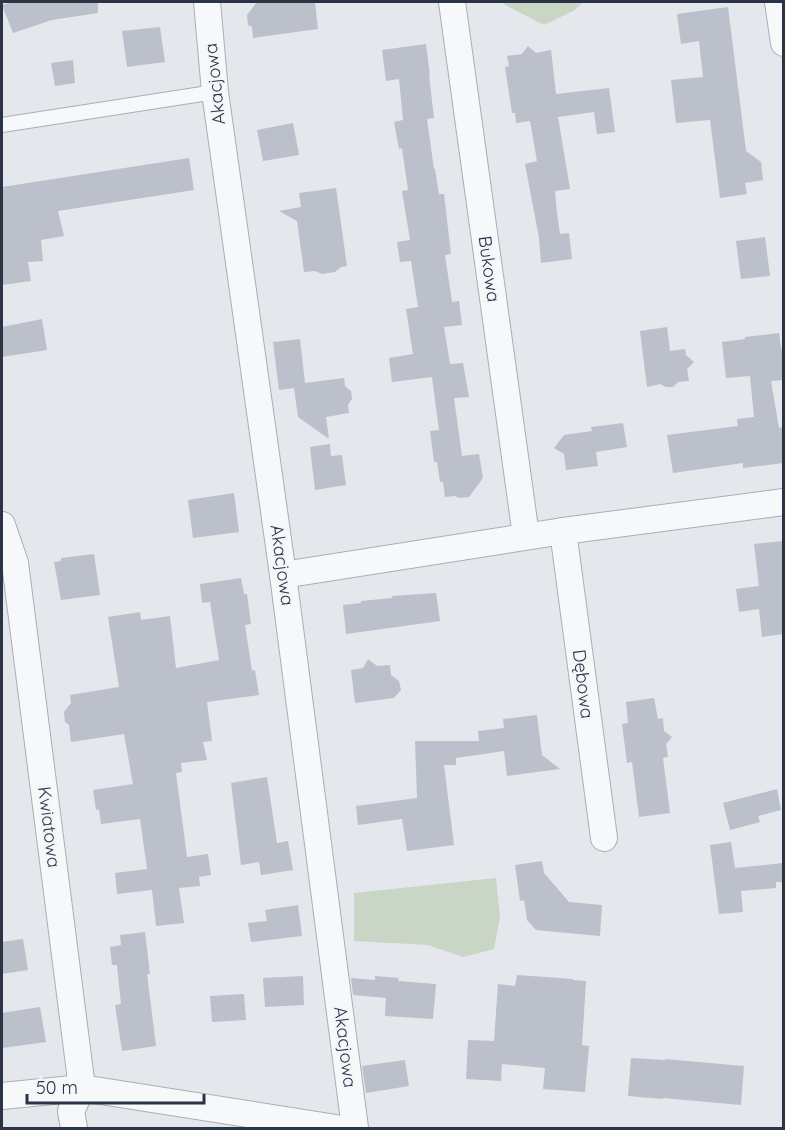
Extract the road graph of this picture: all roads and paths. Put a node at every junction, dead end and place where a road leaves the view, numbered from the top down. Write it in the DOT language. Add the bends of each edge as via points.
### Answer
graph roads {
  1 [pos="207,2"];
  2 [pos="452,2"];
  3 [pos="778,2"];
  4 [pos="783,43"];
  5 [pos="214,92"];
  6 [pos="2,125"];
  7 [pos="783,501"];
  8 [pos="2,525"];
  9 [pos="563,531"];
  10 [pos="526,537"];
  11 [pos="283,575"];
  12 [pos="604,838"];
  13 [pos="82,1088"];
  14 [pos="2,1096"];
  15 [pos="74,1128"];
  16 [pos="336,1128"];
  17 [pos="355,1128"];
  1 -- 5 [label="street, Akacjowa"];
  2 -- 10 [label="street, Bukowa"];
  3 -- 4 [label="street"];
  5 -- 6 [label="lane"];
  5 -- 11 [label="street, Akacjowa"];
  7 -- 9 [label="street"];
  8 -- 13 [label="street, Kwiatowa" via="15,563"];
  9 -- 10 [label="street"];
  9 -- 12 [label="street, Dębowa"];
  10 -- 11 [label="street"];
  11 -- 17 [label="street, Akacjowa"];
  13 -- 14 [label="street"];
  13 -- 15 [label="street, Kwiatowa" via="71,1111"];
  13 -- 16 [label="street"];
}
